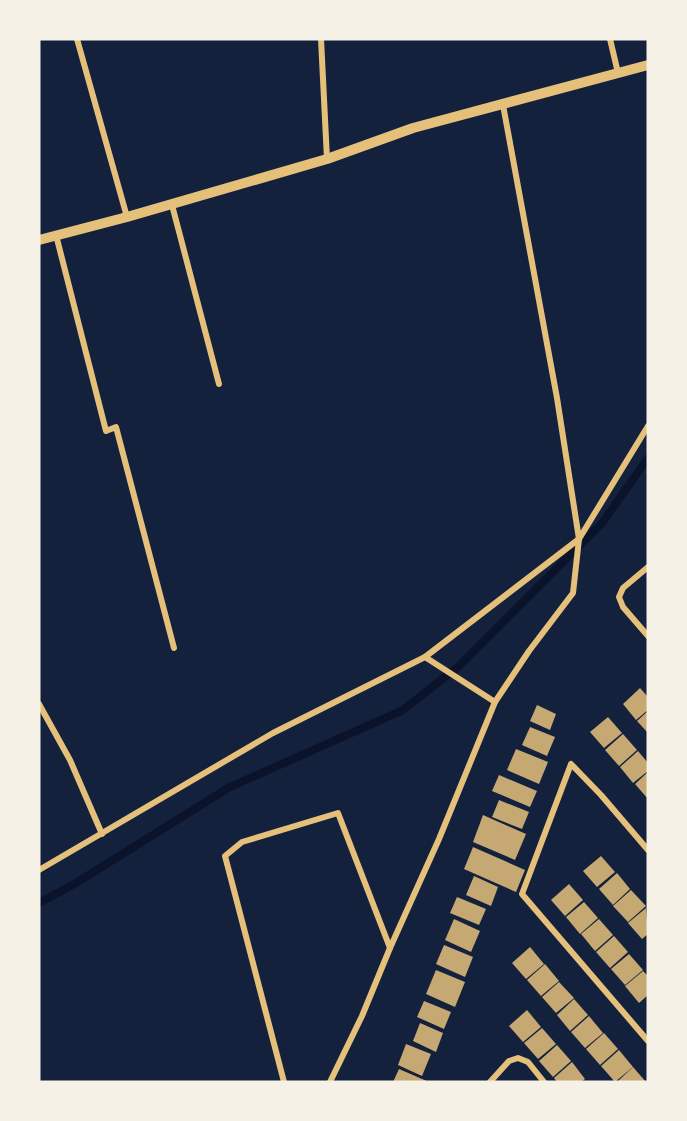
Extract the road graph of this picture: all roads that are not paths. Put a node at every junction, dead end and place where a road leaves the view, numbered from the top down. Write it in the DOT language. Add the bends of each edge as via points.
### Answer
graph roads {
  1 [pos="77,39"];
  2 [pos="321,39"];
  3 [pos="610,39"];
  4 [pos="648,65"];
  5 [pos="618,73"];
  6 [pos="503,105"];
  7 [pos="327,159"];
  8 [pos="172,205"];
  9 [pos="126,217"];
  10 [pos="56,235"];
  11 [pos="39,240"];
  12 [pos="219,384"];
  13 [pos="648,426"];
  14 [pos="579,539"];
  15 [pos="648,567"];
  16 [pos="648,636"];
  17 [pos="174,648"];
  18 [pos="425,657"];
  19 [pos="495,702"];
  20 [pos="39,704"];
  21 [pos="102,834"];
  22 [pos="648,850"];
  23 [pos="39,870"];
  24 [pos="390,948"];
  25 [pos="648,1041"];
  26 [pos="284,1082"];
  27 [pos="330,1082"];
  28 [pos="490,1082"];
  29 [pos="544,1082"];
  1 -- 9 [label="street"];
  2 -- 7 [label="street"];
  3 -- 5 [label="street"];
  4 -- 5 [label="street"];
  5 -- 6 [label="street"];
  6 -- 7 [label="street" via="413,128"];
  6 -- 14 [label="street"];
  7 -- 8 [label="street"];
  8 -- 9 [label="street"];
  8 -- 12 [label="street"];
  9 -- 10 [label="street"];
  10 -- 11 [label="street"];
  10 -- 17 [label="street" via="106,431 116,427"];
  13 -- 14 [label="street"];
  14 -- 18 [label="street"];
  14 -- 19 [label="street" via="573,593"];
  15 -- 16 [label="street" via="618,597"];
  18 -- 19 [label="street"];
  18 -- 21 [label="street" via="273,734"];
  19 -- 24 [label="street"];
  20 -- 21 [label="street" via="70,760"];
  21 -- 23 [label="street"];
  22 -- 25 [label="street" via="571,764 522,894"];
  24 -- 26 [label="street" via="338,813 242,842 225,856"];
  24 -- 27 [label="street"];
  28 -- 29 [label="street" via="509,1061 518,1058 528,1062"];
}
